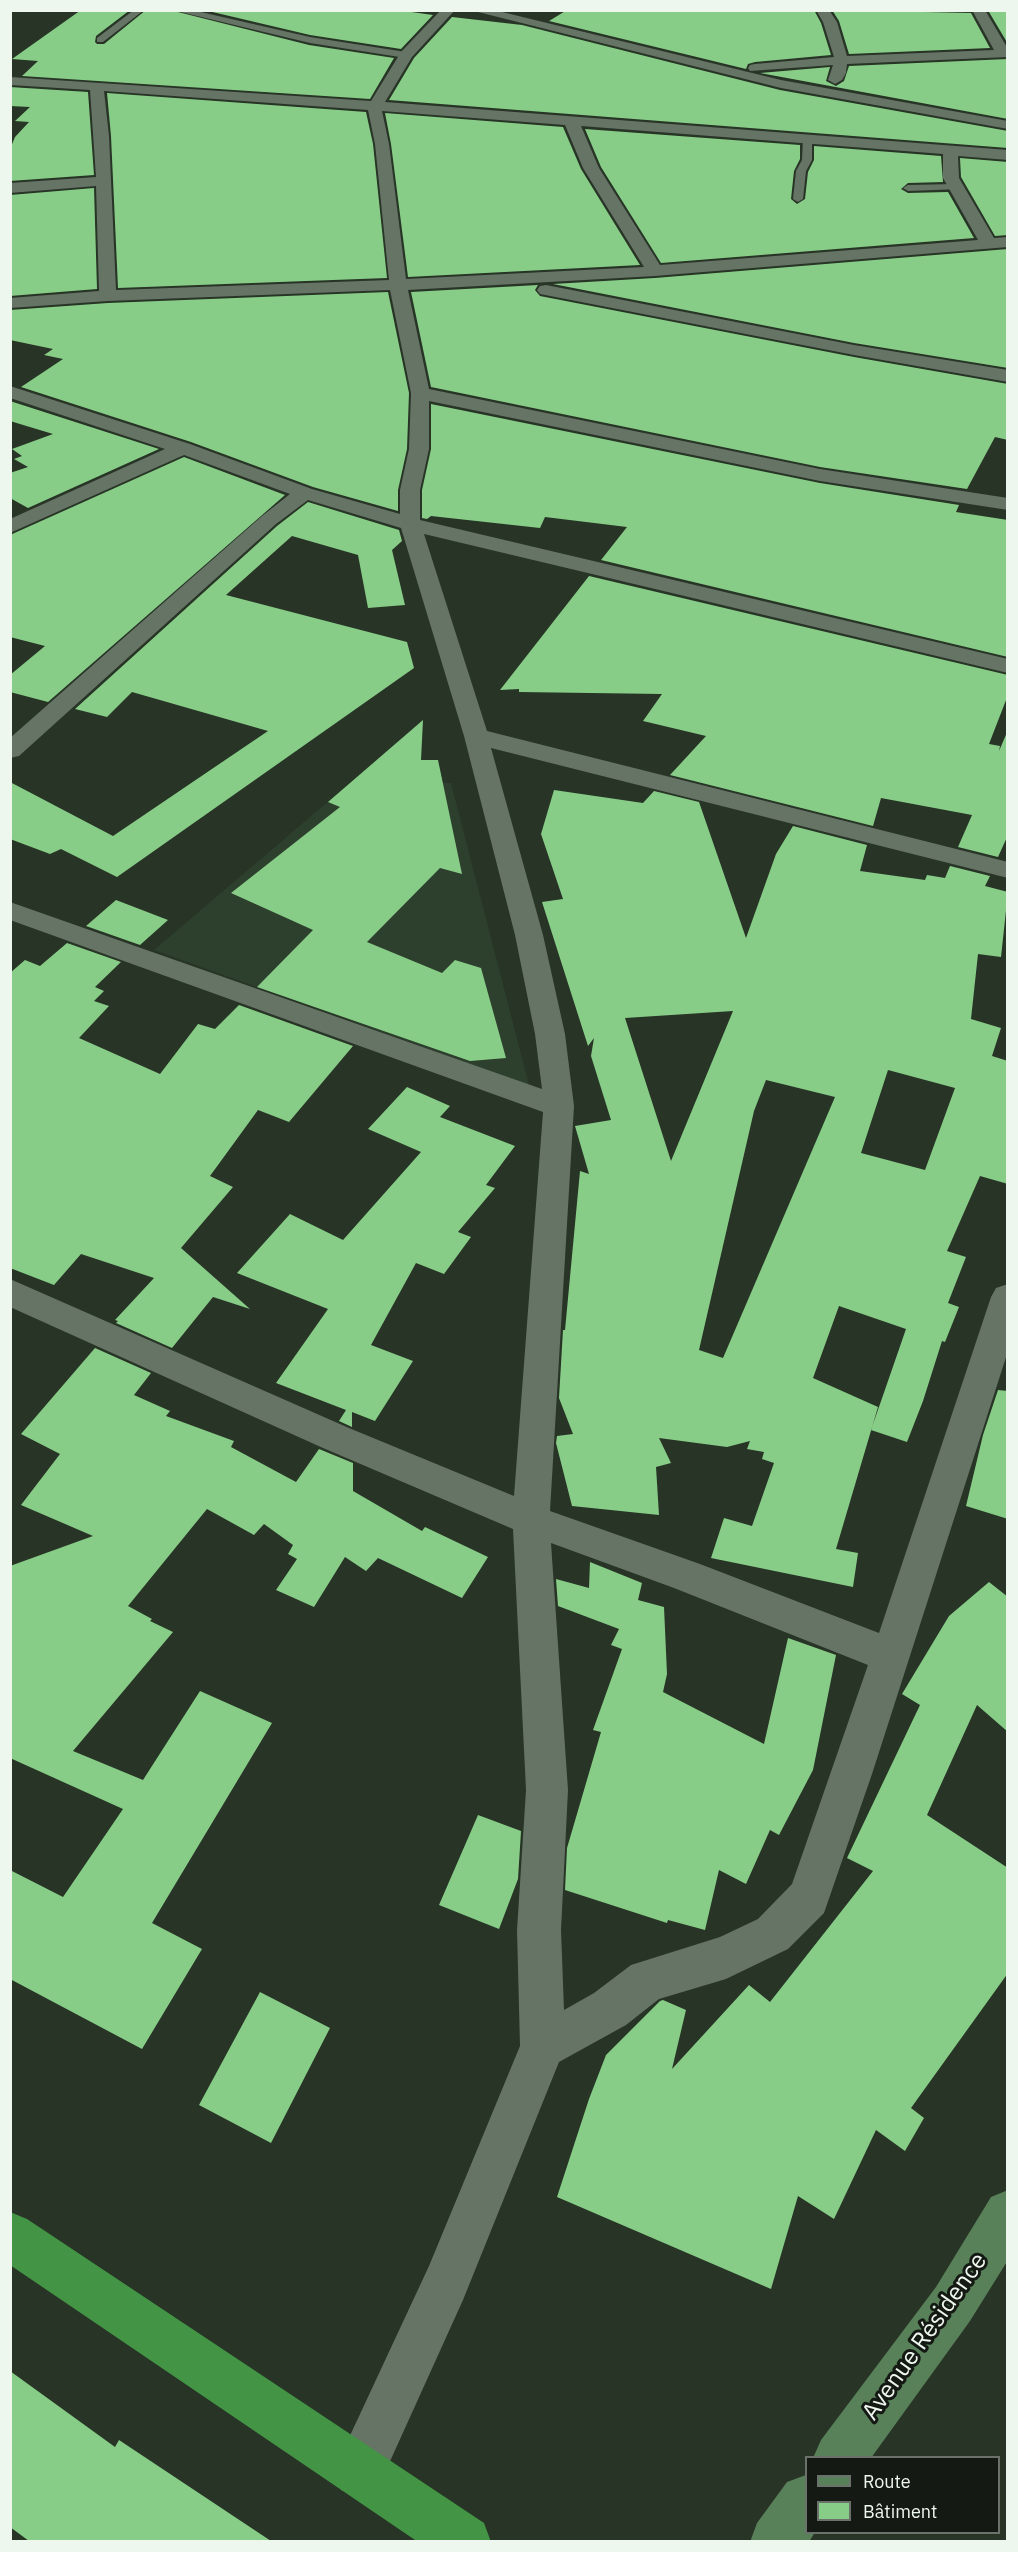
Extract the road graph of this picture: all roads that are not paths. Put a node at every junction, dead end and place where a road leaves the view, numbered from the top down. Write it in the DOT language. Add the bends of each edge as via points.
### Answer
graph roads {
  1 [pos="140,10"];
  2 [pos="176,10"];
  3 [pos="449,10"];
  4 [pos="476,10"];
  5 [pos="822,10"];
  6 [pos="978,10"];
  7 [pos="100,40"];
  8 [pos="1005,53"];
  9 [pos="406,55"];
  10 [pos="842,60"];
  11 [pos="726,71"];
  12 [pos="10,81"];
  13 [pos="98,88"];
  14 [pos="832,95"];
  15 [pos="375,107"];
  16 [pos="571,120"];
  17 [pos="1008,125"];
  18 [pos="807,140"];
  19 [pos="950,152"];
  20 [pos="1008,155"];
  21 [pos="103,181"];
  22 [pos="10,188"];
  23 [pos="908,188"];
  24 [pos="956,188"];
  25 [pos="798,199"];
  26 [pos="1008,242"];
  27 [pos="988,243"];
  28 [pos="655,271"];
  29 [pos="500,281"];
  30 [pos="398,285"];
  31 [pos="108,296"];
  32 [pos="10,303"];
  33 [pos="1008,376"];
  34 [pos="10,392"];
  35 [pos="420,393"];
  36 [pos="183,448"];
  37 [pos="305,493"];
  38 [pos="1008,504"];
  39 [pos="410,524"];
  40 [pos="10,527"];
  41 [pos="1008,666"];
  42 [pos="476,736"];
  43 [pos="10,751"];
  44 [pos="1008,870"];
  45 [pos="10,909"];
  46 [pos="559,1106"];
  47 [pos="10,1292"];
  48 [pos="1008,1297"];
  49 [pos="531,1520"];
  50 [pos="889,1654"];
  51 [pos="543,2046"];
  52 [pos="1008,2214"];
  53 [pos="10,2236"];
  54 [pos="840,2456"];
  55 [pos="359,2472"];
  56 [pos="805,2504"];
  57 [pos="465,2541"];
  58 [pos="776,2541"];
  1 -- 7 [label="lane"];
  2 -- 9 [label="lane" via="310,40"];
  3 -- 9 [label="street"];
  4 -- 11 [label="street"];
  5 -- 10 [label="street"];
  6 -- 8 [label="street"];
  8 -- 10 [label="street"];
  9 -- 15 [label="street"];
  10 -- 11 [label="street"];
  10 -- 14 [label="street"];
  11 -- 14 [label="street"];
  12 -- 13 [label="street"];
  13 -- 15 [label="street"];
  13 -- 21 [label="street"];
  14 -- 17 [label="street"];
  15 -- 16 [label="street"];
  15 -- 30 [label="street"];
  16 -- 18 [label="street"];
  16 -- 28 [label="street" via="591,168"];
  18 -- 19 [label="street"];
  18 -- 25 [label="lane" via="807,160 801,171"];
  19 -- 20 [label="street"];
  19 -- 24 [label="street" via="951,178"];
  21 -- 22 [label="street"];
  21 -- 31 [label="street"];
  23 -- 24 [label="lane"];
  24 -- 27 [label="street"];
  26 -- 27 [label="street"];
  27 -- 28 [label="street"];
  28 -- 29 [label="street"];
  29 -- 30 [label="street"];
  29 -- 33 [label="street"];
  30 -- 31 [label="street"];
  30 -- 35 [label="street"];
  31 -- 32 [label="street"];
  34 -- 36 [label="street"];
  35 -- 38 [label="street" via="820,475"];
  35 -- 39 [label="street" via="419,449 410,490"];
  36 -- 37 [label="street"];
  36 -- 40 [label="street"];
  37 -- 39 [label="street"];
  37 -- 43 [label="street" via="269,520"];
  39 -- 41 [label="street"];
  39 -- 42 [label="street"];
  42 -- 44 [label="street"];
  42 -- 46 [label="street" via="529,935 550,1034"];
  45 -- 46 [label="street"];
  46 -- 49 [label="street"];
  47 -- 49 [label="street" via="336,1438"];
  48 -- 50 [label="street"];
  49 -- 50 [label="street"];
  49 -- 51 [label="street" via="547,1790 538,1930"];
  50 -- 51 [label="street" via="809,1898 773,1934 726,1957 647,1981 610,2009"];
  51 -- 55 [label="street" via="446,2283"];
  52 -- 54 [label="main road, Avenue Résidence" via="953,2304"];
  53 -- 55 [label="highway"];
  55 -- 57 [label="highway"];
  56 -- 58 [label="main road"];
}
